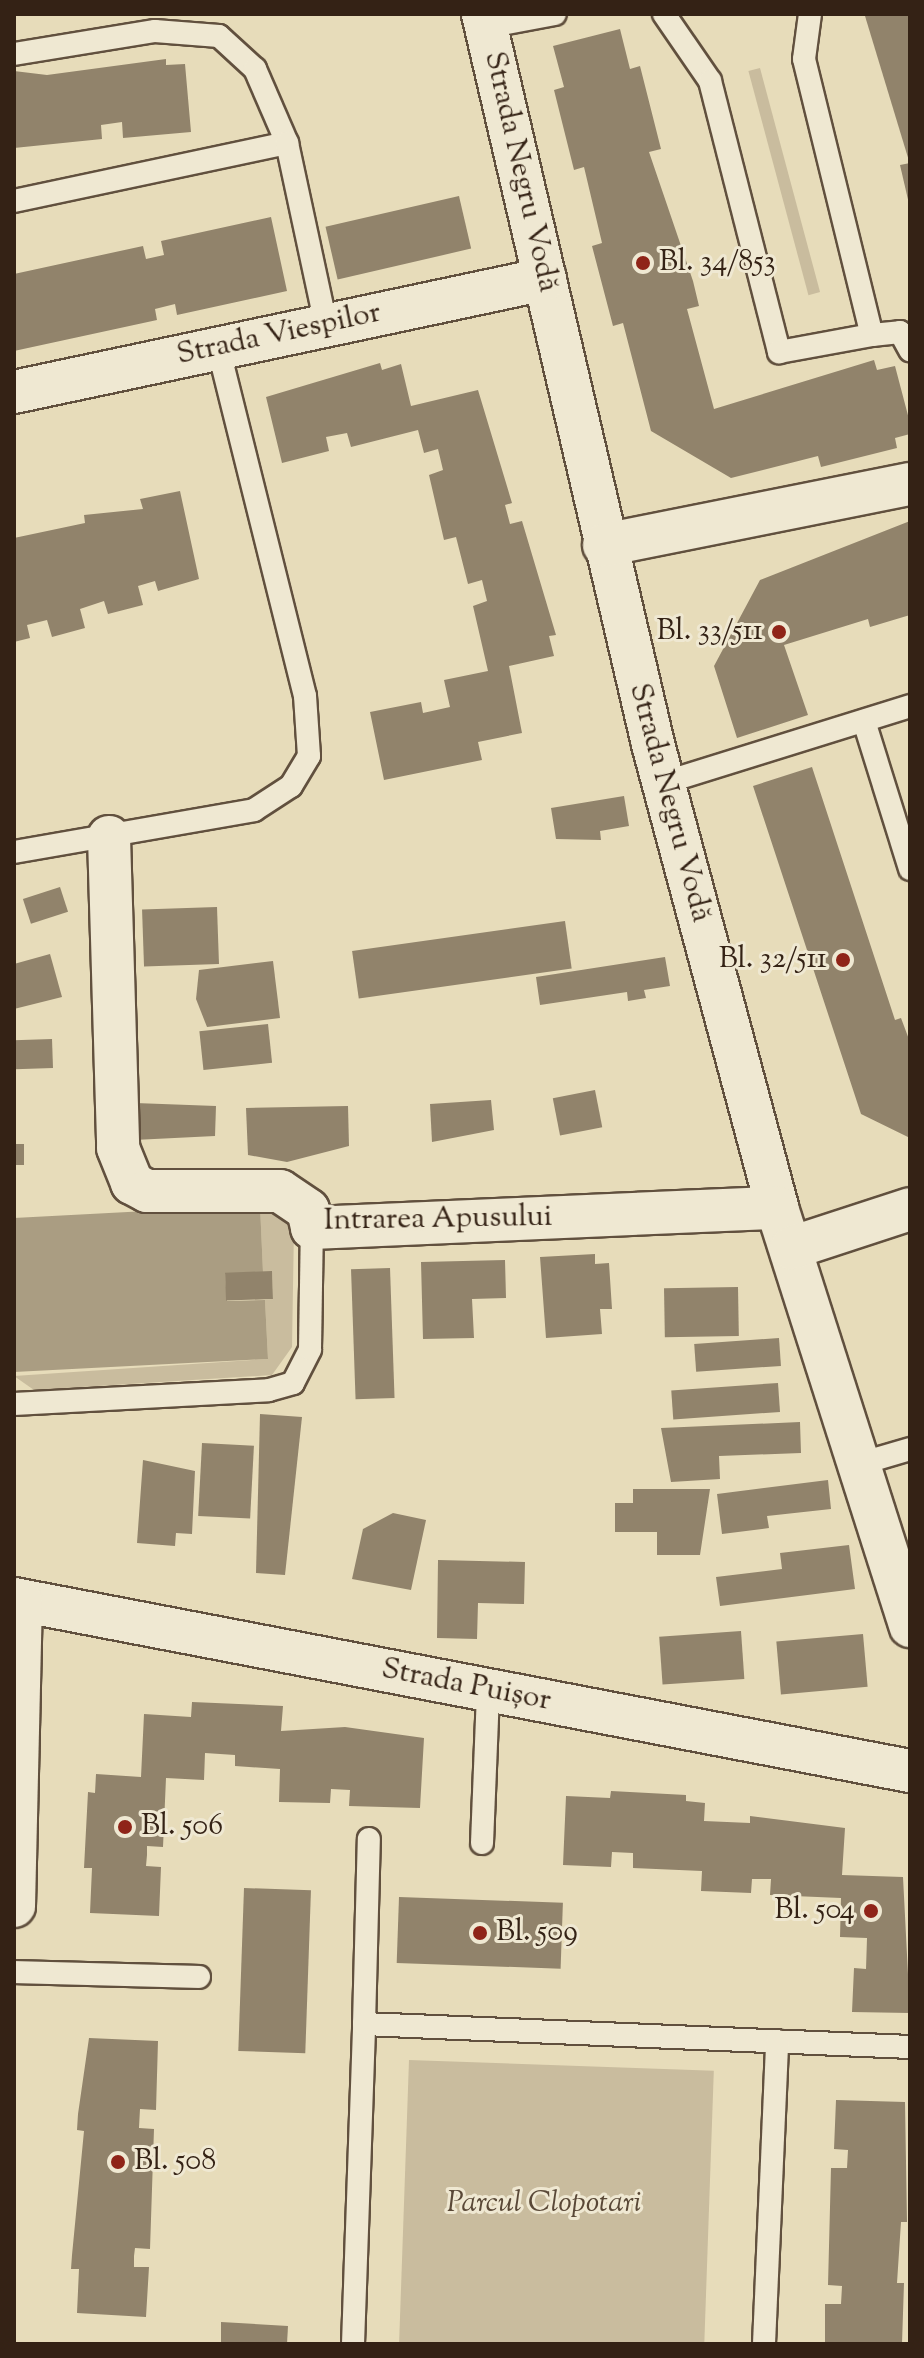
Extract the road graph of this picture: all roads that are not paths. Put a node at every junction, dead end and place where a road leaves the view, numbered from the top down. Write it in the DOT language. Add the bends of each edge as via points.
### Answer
graph roads {
  1 [pos="555,14"];
  2 [pos="664,14"];
  3 [pos="810,14"];
  4 [pos="485,20"];
  5 [pos="14,54"];
  6 [pos="287,143"];
  7 [pos="14,201"];
  8 [pos="545,279"];
  9 [pos="326,325"];
  10 [pos="872,335"];
  11 [pos="218,348"];
  12 [pos="910,350"];
  13 [pos="14,392"];
  14 [pos="910,484"];
  15 [pos="604,545"];
  16 [pos="910,706"];
  17 [pos="864,721"];
  18 [pos="663,783"];
  19 [pos="109,837"];
  20 [pos="14,852"];
  21 [pos="910,869"];
  22 [pos="777,1208"];
  23 [pos="910,1209"];
  24 [pos="312,1228"];
  25 [pos="791,1248"];
  26 [pos="14,1404"];
  27 [pos="910,1449"];
  28 [pos="859,1464"];
  29 [pos="18,1600"];
  30 [pos="910,1626"];
  31 [pos="488,1691"];
  32 [pos="910,1771"];
  33 [pos="369,1839"];
  34 [pos="482,1843"];
  35 [pos="14,1906"];
  36 [pos="14,1972"];
  37 [pos="199,1977"];
  38 [pos="364,2024"];
  39 [pos="777,2041"];
  40 [pos="910,2047"];
  41 [pos="353,2344"];
  42 [pos="764,2344"];
  1 -- 4 [label="lane"];
  2 -- 10 [label="lane" via="710,81 779,352"];
  3 -- 10 [label="lane" via="804,59"];
  4 -- 8 [label="street, Strada Negru Vodă"];
  5 -- 6 [label="lane" via="155,31 219,36 255,69"];
  6 -- 7 [label="lane"];
  6 -- 9 [label="lane"];
  8 -- 9 [label="street, Strada Viespilor"];
  8 -- 15 [label="street, Strada Negru Vodă"];
  9 -- 11 [label="street, Strada Viespilor"];
  10 -- 12 [label="lane" via="900,332"];
  11 -- 13 [label="street, Strada Viespilor"];
  11 -- 19 [label="lane" via="305,696 309,756 291,786 254,810"];
  14 -- 15 [label="street"];
  15 -- 18 [label="street, Strada Negru Vodă"];
  16 -- 17 [label="lane"];
  17 -- 18 [label="lane"];
  17 -- 21 [label="lane"];
  18 -- 22 [label="street, Strada Negru Vodă"];
  19 -- 20 [label="lane"];
  19 -- 24 [label="street, Intrarea Apusului" via="123,1168 147,1191 280,1191 308,1210"];
  22 -- 24 [label="street, Intrarea Apusului"];
  22 -- 25 [label="street, Strada Negru Vodă"];
  23 -- 25 [label="street"];
  24 -- 26 [label="lane" via="310,1349 293,1383 269,1390"];
  25 -- 28 [label="street, Strada Negru Vodă"];
  27 -- 28 [label="lane"];
  28 -- 30 [label="street, Strada Negru Vodă"];
  29 -- 31 [label="street, Strada Puișor"];
  29 -- 35 [label="street"];
  31 -- 32 [label="street, Strada Puișor"];
  31 -- 34 [label="lane"];
  33 -- 38 [label="lane"];
  36 -- 37 [label="lane"];
  38 -- 39 [label="lane"];
  38 -- 41 [label="lane"];
  39 -- 40 [label="lane"];
  39 -- 42 [label="lane"];
}
